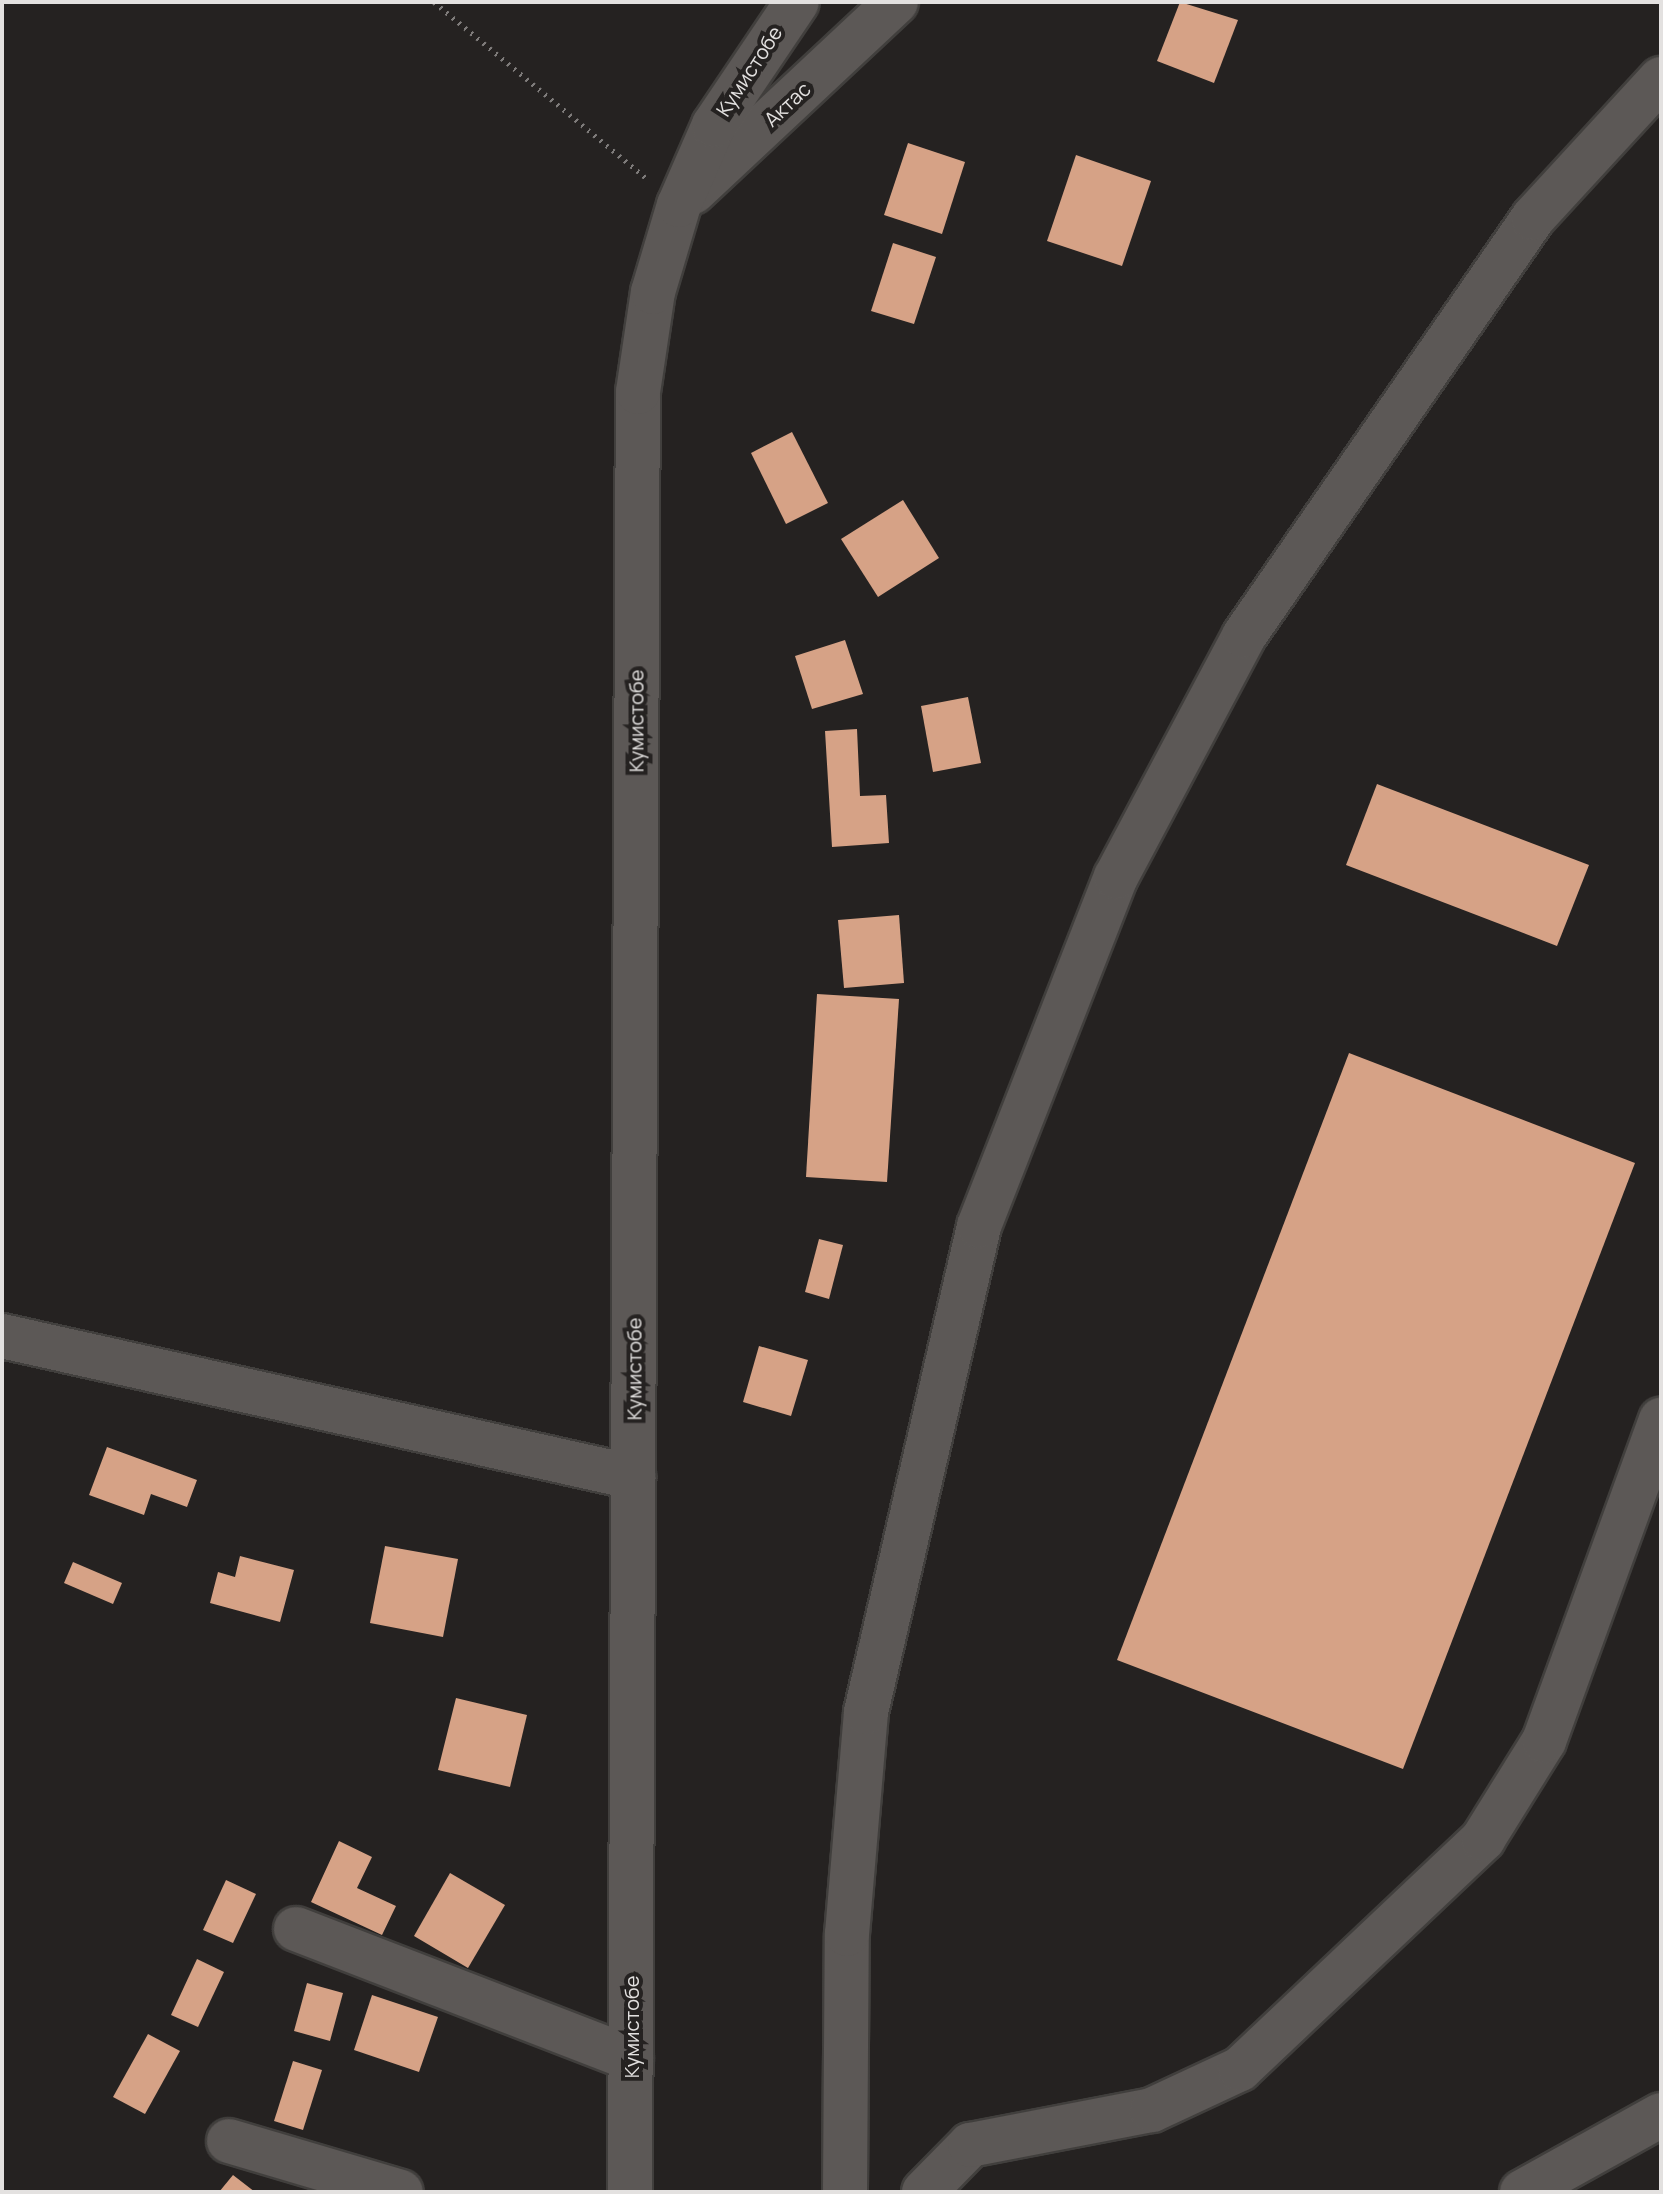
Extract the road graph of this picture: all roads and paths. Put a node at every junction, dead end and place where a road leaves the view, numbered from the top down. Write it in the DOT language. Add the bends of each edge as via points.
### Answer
graph roads {
  1 [pos="434,2"];
  2 [pos="797,2"];
  3 [pos="896,2"];
  4 [pos="1661,79"];
  5 [pos="679,205"];
  6 [pos="2,1336"];
  7 [pos="1661,1420"];
  8 [pos="633,1477"];
  9 [pos="296,1929"];
  10 [pos="631,2058"];
  11 [pos="1661,2115"];
  12 [pos="229,2141"];
  13 [pos="401,2192"];
  14 [pos="630,2192"];
  15 [pos="845,2192"];
  16 [pos="924,2192"];
  17 [pos="1522,2192"];
  1 -- 5 [label="path"];
  2 -- 5 [label="street, Кумистобе" via="714,125"];
  3 -- 5 [label="street, Актас"];
  4 -- 15 [label="street" via="1533,218 1244,636 1116,877 979,1226 866,1712 847,1934"];
  5 -- 8 [label="street, Кумистобе" via="653,292 638,392"];
  6 -- 8 [label="street"];
  7 -- 16 [label="street" via="1544,1741 1483,1839 1240,2069 1152,2110 970,2145"];
  8 -- 10 [label="street, Кумистобе"];
  9 -- 10 [label="street"];
  10 -- 14 [label="street, Кумистобе"];
  11 -- 17 [label="street"];
  12 -- 13 [label="street"];
}
